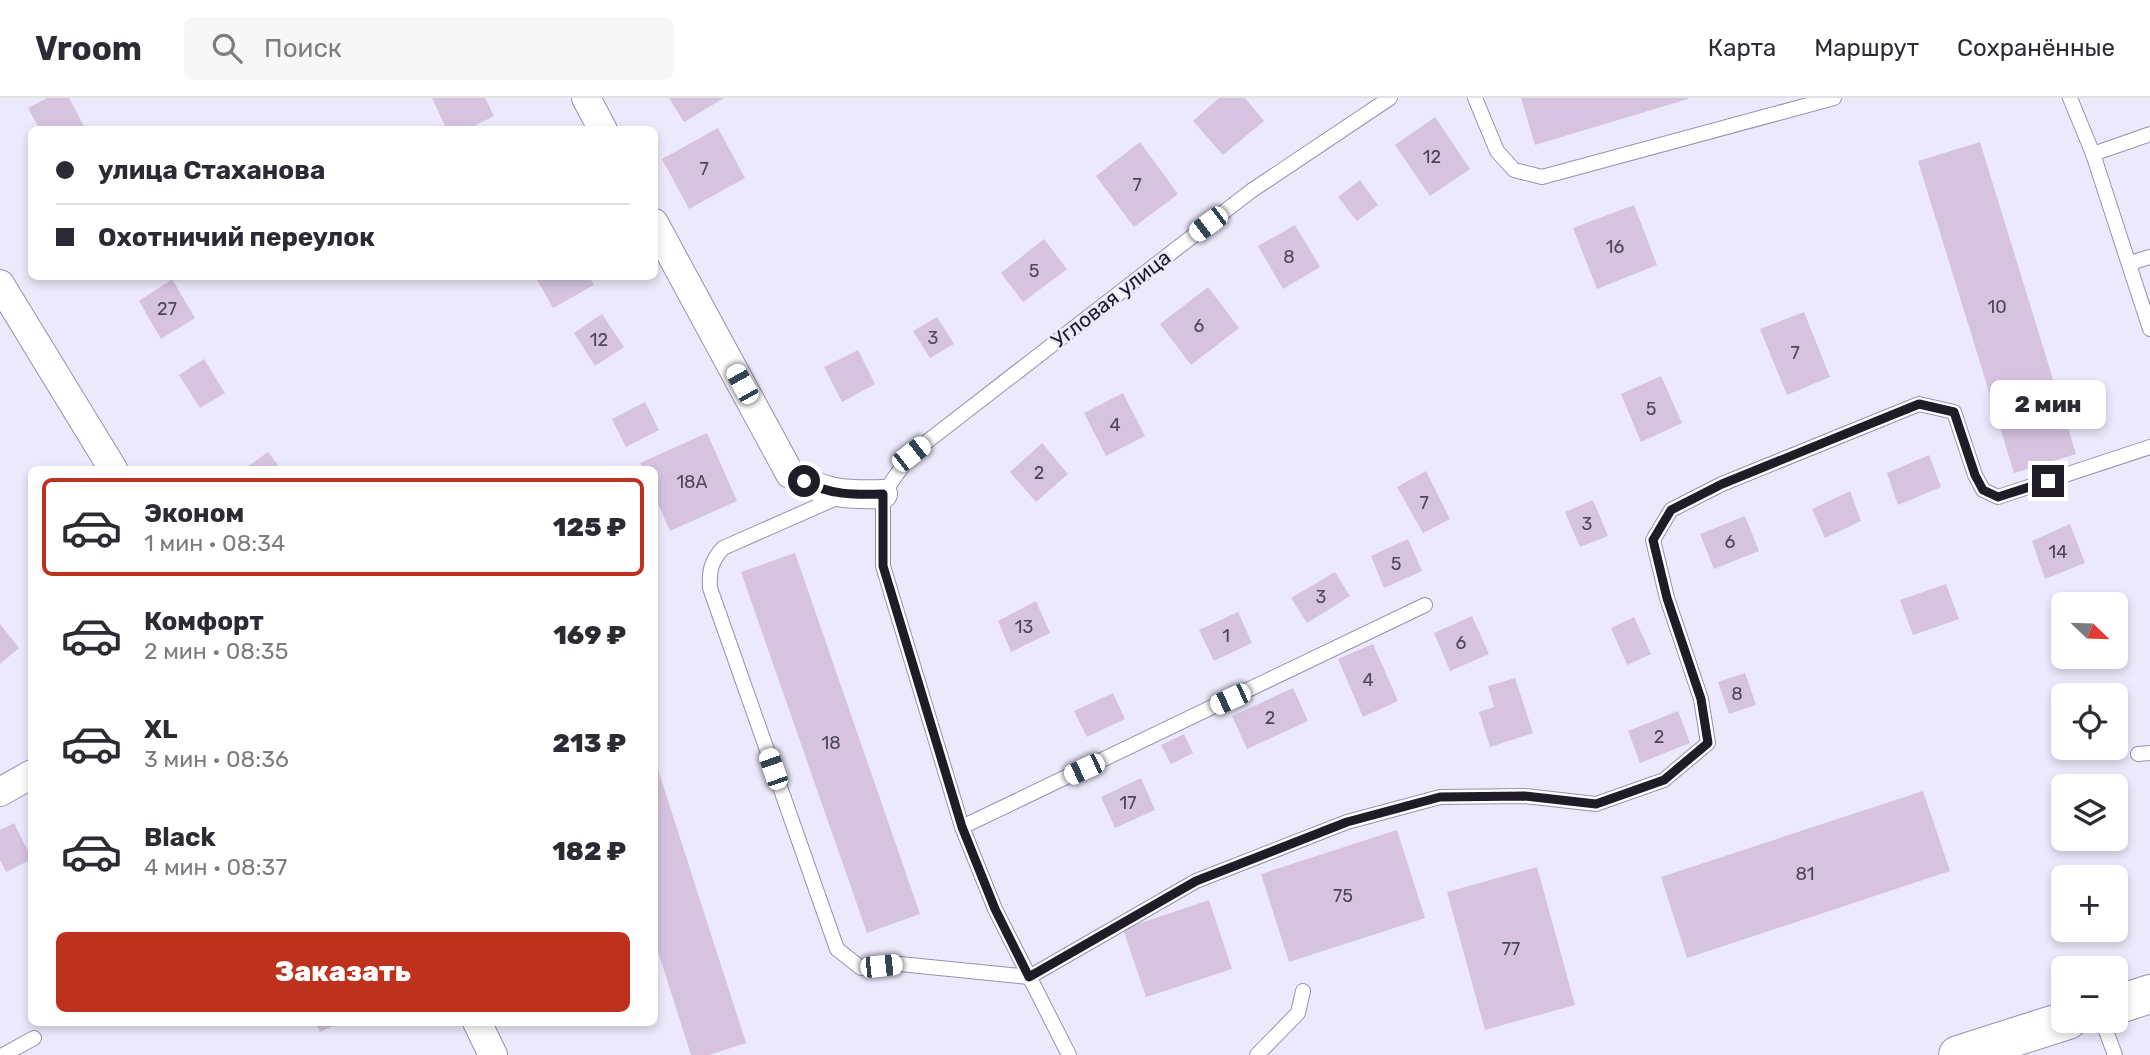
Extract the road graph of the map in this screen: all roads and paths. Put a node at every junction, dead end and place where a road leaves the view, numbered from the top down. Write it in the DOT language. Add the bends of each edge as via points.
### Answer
graph roads {
  1 [pos="586,98"];
  2 [pos="1390,98"];
  3 [pos="1475,98"];
  4 [pos="1834,98"];
  5 [pos="2070,98"];
  6 [pos="601,126"];
  7 [pos="2150,134"];
  8 [pos="2093,154"];
  9 [pos="658,230"];
  10 [pos="2150,257"];
  11 [pos="2130,263"];
  12 [pos="0,284"];
  13 [pos="2150,329"];
  14 [pos="2150,447"];
  15 [pos="111,466"];
  16 [pos="883,494"];
  17 [pos="844,495"];
  18 [pos="1425,605"];
  19 [pos="28,776"];
  20 [pos="0,792"];
  21 [pos="962,827"];
  22 [pos="1029,977"];
  23 [pos="1303,991"];
  24 [pos="2150,994"];
  25 [pos="2128,1001"];
  26 [pos="2051,1025"];
  27 [pos="479,1026"];
  28 [pos="2107,1033"];
  29 [pos="34,1038"];
  30 [pos="3,1055"];
  31 [pos="493,1055"];
  32 [pos="1069,1055"];
  33 [pos="1257,1055"];
  34 [pos="1958,1055"];
  35 [pos="2115,1055"];
  1 -- 6 [label="street"];
  2 -- 16 [label="lane, Угловая улица" via="1251,191 922,445"];
  3 -- 4 [label="lane" via="1497,151 1514,170 1542,177"];
  5 -- 8 [label="lane"];
  7 -- 8 [label="lane"];
  8 -- 11 [label="lane"];
  9 -- 17 [label="street" via="790,474 817,489"];
  10 -- 11 [label="lane"];
  11 -- 13 [label="lane"];
  12 -- 15 [label="street"];
  14 -- 22 [label="lane" via="1998,497 1983,490 1975,475 1954,412 1919,404 1722,484 1671,510 1653,540 1701,699 1708,743 1664,780 1596,804 1525,796 1440,797 1347,822 1196,881"];
  16 -- 17 [label="street"];
  16 -- 21 [label="lane" via="883,566"];
  17 -- 22 [label="lane" via="723,548 713,558 709,572 710,588 837,949 861,968 900,964"];
  18 -- 21 [label="lane"];
  19 -- 20 [label="street"];
  21 -- 22 [label="lane"];
  22 -- 32 [label="lane"];
  23 -- 33 [label="lane" via="1298,1013"];
  24 -- 25 [label="highway"];
  26 -- 34 [label="highway"];
  27 -- 31 [label="street"];
  28 -- 35 [label="lane"];
  29 -- 30 [label="lane"];
}
